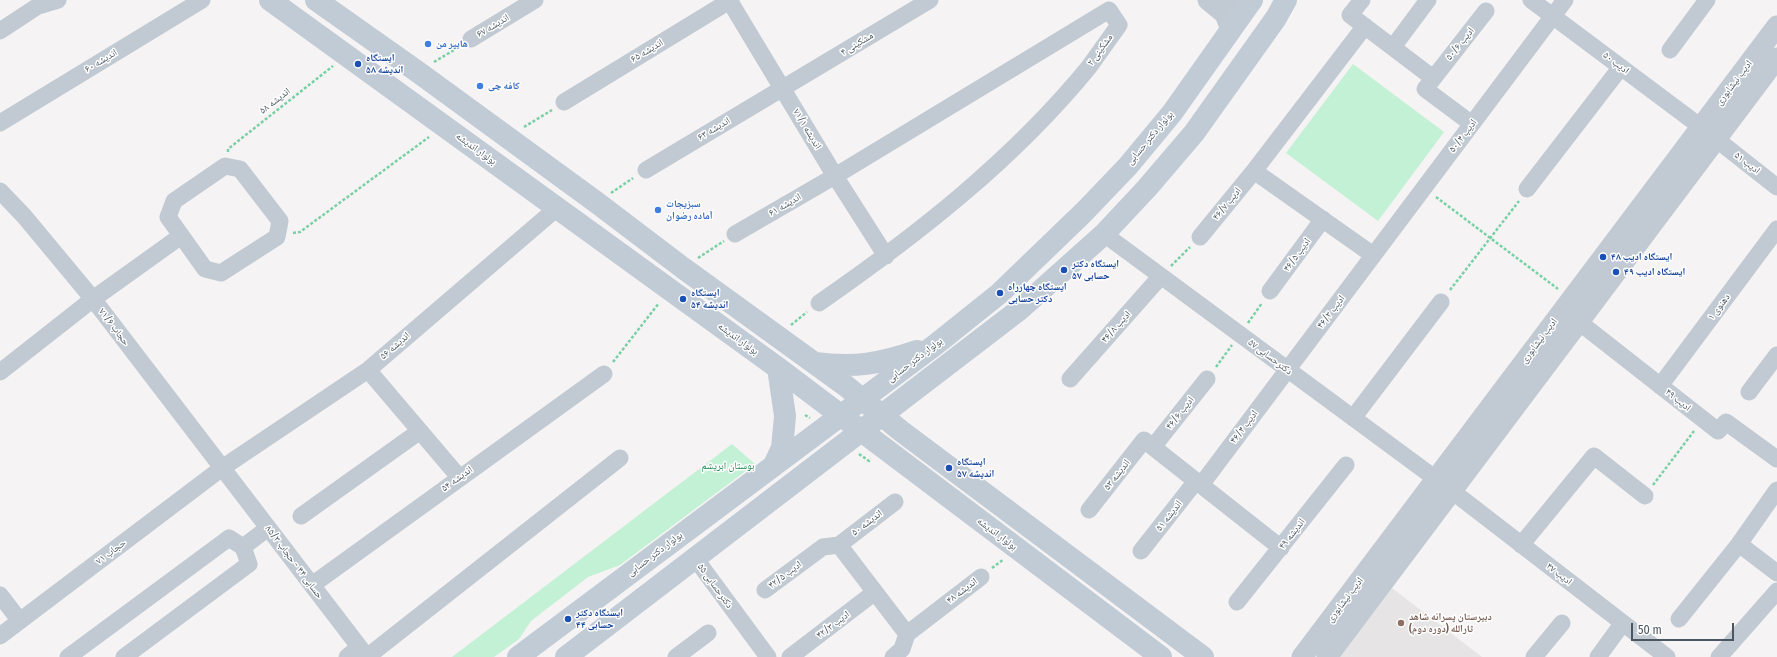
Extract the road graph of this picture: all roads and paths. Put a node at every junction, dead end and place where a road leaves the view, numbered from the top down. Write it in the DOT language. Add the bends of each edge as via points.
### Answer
graph roads {
  1 [pos="58,0"];
  2 [pos="202,0"];
  3 [pos="270,0"];
  4 [pos="316,0"];
  5 [pos="536,0"];
  6 [pos="730,0"];
  7 [pos="930,0"];
  8 [pos="1208,0"];
  9 [pos="1245,0"];
  10 [pos="1286,0"];
  11 [pos="1362,0"];
  12 [pos="1428,0"];
  13 [pos="1531,0"];
  14 [pos="1566,0"];
  15 [pos="1704,1"];
  16 [pos="190,5"];
  17 [pos="1486,11"];
  18 [pos="1553,16"];
  19 [pos="1365,26"];
  20 [pos="1777,26"];
  21 [pos="1231,29"];
  22 [pos="0,31"];
  23 [pos="471,39"];
  24 [pos="1393,47"];
  25 [pos="1670,50"];
  26 [pos="346,55"];
  27 [pos="1777,58"];
  28 [pos="1621,66"];
  29 [pos="418,72"];
  30 [pos="1433,78"];
  31 [pos="783,89"];
  32 [pos="564,102"];
  33 [pos="0,123"];
  34 [pos="1472,124"];
  35 [pos="444,126"];
  36 [pos="1709,133"];
  37 [pos="507,138"];
  38 [pos="225,166"];
  39 [pos="646,170"];
  40 [pos="1254,171"];
  41 [pos="835,176"];
  42 [pos="1777,187"];
  43 [pos="1424,188"];
  44 [pos="1527,189"];
  45 [pos="0,191"];
  46 [pos="596,202"];
  47 [pos="557,208"];
  48 [pos="1323,219"];
  49 [pos="1637,228"];
  50 [pos="1777,229"];
  51 [pos="735,234"];
  52 [pos="1104,234"];
  53 [pos="181,236"];
  54 [pos="1200,236"];
  55 [pos="277,237"];
  56 [pos="1490,238"];
  57 [pos="1374,255"];
  58 [pos="886,256"];
  59 [pos="683,268"];
  60 [pos="1161,276"];
  61 [pos="670,289"];
  62 [pos="1270,291"];
  63 [pos="93,299"];
  64 [pos="1571,299"];
  65 [pos="1441,302"];
  66 [pos="819,303"];
  67 [pos="1578,322"];
  68 [pos="776,336"];
  69 [pos="935,345"];
  70 [pos="1777,354"];
  71 [pos="815,363"];
  72 [pos="778,368"];
  73 [pos="368,370"];
  74 [pos="1288,370"];
  75 [pos="0,372"];
  76 [pos="604,374"];
  77 [pos="1070,379"];
  78 [pos="1208,379"];
  79 [pos="1660,386"];
  80 [pos="1749,392"];
  81 [pos="862,399"];
  82 [pos="841,416"];
  83 [pos="882,416"];
  84 [pos="1353,418"];
  85 [pos="1703,420"];
  86 [pos="420,431"];
  87 [pos="862,431"];
  88 [pos="1149,444"];
  89 [pos="620,458"];
  90 [pos="1777,459"];
  91 [pos="774,465"];
  92 [pos="1346,465"];
  93 [pos="222,468"];
  94 [pos="459,477"];
  95 [pos="1199,483"];
  96 [pos="1444,485"];
  97 [pos="1777,490"];
  98 [pos="1645,496"];
  99 [pos="895,502"];
  100 [pos="1089,510"];
  101 [pos="301,516"];
  102 [pos="268,528"];
  103 [pos="1739,544"];
  104 [pos="839,545"];
  105 [pos="1521,545"];
  106 [pos="243,546"];
  107 [pos="1281,548"];
  108 [pos="1017,549"];
  109 [pos="1141,551"];
  110 [pos="695,558"];
  111 [pos="1777,573"];
  112 [pos="981,577"];
  113 [pos="312,586"];
  114 [pos="765,590"];
  115 [pos="1777,591"];
  116 [pos="876,592"];
  117 [pos="0,595"];
  118 [pos="1237,602"];
  119 [pos="1679,619"];
  120 [pos="20,621"];
  121 [pos="1562,623"];
  122 [pos="1622,624"];
  123 [pos="708,633"];
  124 [pos="907,634"];
  125 [pos="0,636"];
  126 [pos="360,654"];
  127 [pos="68,657"];
  128 [pos="124,657"];
  129 [pos="518,657"];
  130 [pos="566,657"];
  131 [pos="676,657"];
  132 [pos="768,657"];
  133 [pos="790,657"];
  134 [pos="893,657"];
  135 [pos="1161,657"];
  136 [pos="1203,657"];
  137 [pos="1302,657"];
  138 [pos="1327,657"];
  139 [pos="1534,657"];
  140 [pos="1598,657"];
  141 [pos="1667,657"];
  142 [pos="1719,657"];
  1 -- 22 [label="street" via="38,6"];
  2 -- 16 [label="street, اندیشه ۶۰"];
  3 -- 26 [label="main road, بولوار اندیشه"];
  4 -- 29 [label="main road"];
  5 -- 23 [label="street, اندیشه ۶۷"];
  6 -- 31 [label="street, اندیشه ۷۱/۱"];
  6 -- 32 [label="street, اندیشه ۶۵"];
  7 -- 31 [label="street, مشکینی ۴"];
  8 -- 21 [label="street" via="1224,14"];
  9 -- 21 [label="main road, بولوار دکتر حسابی"];
  10 -- 52 [label="main road" via="1276,18 1194,133"];
  11 -- 19 [label="street" via="1350,15"];
  12 -- 24 [label="street"];
  13 -- 18 [label="street, ادیب ۵۰"];
  14 -- 18 [label="street, ادیب ۵۰/۴"];
  15 -- 25 [label="street"];
  16 -- 33 [label="street, اندیشه ۶۰"];
  17 -- 30 [label="street, ادیب ۵۰/۶"];
  18 -- 28 [label="street, ادیب ۵۰"];
  18 -- 34 [label="street, ادیب ۵۰/۴"];
  19 -- 24 [label="street"];
  19 -- 40 [label="street, ادیب ۴۶/۷"];
  20 -- 36 [label="street, ادیب نیشابوری"];
  21 -- 69 [label="main road, بولوار دکتر حسابی" via="1172,113 1118,176 1000,293"];
  23 -- 29 [label="path"];
  24 -- 30 [label="street"];
  26 -- 35 [label="main road, بولوار اندیشه"];
  26 -- 38 [label="path, اندیشه ۵۸" via="228,149"];
  27 -- 36 [label="street, ادیب نیشابوری"];
  28 -- 36 [label="street, ادیب ۵۰"];
  28 -- 44 [label="street"];
  29 -- 37 [label="main road"];
  30 -- 34 [label="street" via="1425,89"];
  31 -- 39 [label="street, اندیشه ۶۳"];
  31 -- 41 [label="street, اندیشه ۷۱/۱"];
  32 -- 37 [label="path"];
  34 -- 43 [label="street, ادیب ۵۰/۴"];
  35 -- 47 [label="main road, بولوار اندیشه"];
  35 -- 55 [label="path" via="300,232"];
  36 -- 42 [label="street, ادیب ۵۱"];
  36 -- 49 [label="street, ادیب نیشابوری"];
  37 -- 46 [label="main road"];
  38 -- 53 [label="street" via="174,201 168,217"];
  38 -- 55 [label="street" via="240,169 280,221"];
  39 -- 46 [label="path"];
  40 -- 48 [label="street"];
  40 -- 54 [label="street, ادیب ۴۶/۷"];
  41 -- 51 [label="street, اندیشه ۶۱"];
  41 -- 58 [label="street, اندیشه ۷۱/۱"];
  41 -- 58 [label="street, مشکینی ۲" via="1110,10 1119,25 1089,66 1040,122 978,181"];
  43 -- 56 [label="path"];
  43 -- 57 [label="street, ادیب ۵۰/۴"];
  44 -- 56 [label="path"];
  45 -- 63 [label="street, حجاب ۷۱/۶"];
  46 -- 59 [label="main road"];
  47 -- 61 [label="main road, بولوار اندیشه"];
  47 -- 73 [label="street, اندیشه ۵۶"];
  48 -- 57 [label="street"];
  48 -- 62 [label="street, ادیب ۴۶/۵"];
  49 -- 64 [label="street, ادیب نیشابوری"];
  49 -- 67 [label="street, ادیب نیشابوری"];
  50 -- 79 [label="street, دهنوی ۱"];
  51 -- 59 [label="path"];
  52 -- 60 [label="street, دکترحسابی ۵۷"];
  52 -- 83 [label="main road" via="1019,310"];
  53 -- 55 [label="street" via="205,269 221,273"];
  53 -- 63 [label="street"];
  54 -- 60 [label="path"];
  56 -- 64 [label="path"];
  56 -- 65 [label="path"];
  57 -- 74 [label="street, ادیب ۴۶/۳"];
  58 -- 66 [label="street"];
  59 -- 68 [label="main road"];
  60 -- 74 [label="street, دکترحسابی ۵۷"];
  60 -- 77 [label="street, ادیب ۴۶/۸"];
  61 -- 72 [label="main road, بولوار اندیشه"];
  61 -- 76 [label="path"];
  63 -- 75 [label="street"];
  63 -- 93 [label="street, حجاب ۷۱/۶"];
  64 -- 96 [label="street, ادیب نیشابوری"];
  65 -- 84 [label="street"];
  66 -- 68 [label="path"];
  67 -- 79 [label="street, ادیب ۴۹"];
  67 -- 96 [label="street, ادیب نیشابوری"];
  68 -- 71 [label="main road"];
  69 -- 71 [label="main road" via="864,366"];
  69 -- 81 [label="main road, بولوار دکتر حسابی"];
  70 -- 80 [label="street"];
  71 -- 81 [label="main road"];
  72 -- 82 [label="main road, بولوار اندیشه"];
  72 -- 91 [label="main road" via="785,416 782,448"];
  73 -- 86 [label="street"];
  73 -- 93 [label="street, اندیشه ۵۶"];
  74 -- 84 [label="street, دکترحسابی ۵۷"];
  74 -- 95 [label="street, ادیب ۴۶/۴"];
  76 -- 94 [label="street, اندیشه ۵۴"];
  78 -- 88 [label="street, ادیب ۴۶/۶"];
  79 -- 85 [label="street, ادیب ۴۹"];
  81 -- 82 [label="main road, بولوار دکتر حسابی"];
  81 -- 83 [label="main road"];
  82 -- 87 [label="main road, بولوار اندیشه"];
  82 -- 91 [label="main road, بولوار دکتر حسابی"];
  83 -- 87 [label="main road"];
  83 -- 136 [label="main road"];
  84 -- 96 [label="street, دکترحسابی ۵۷"];
  85 -- 90 [label="street, ادیب ۴۹" via="1718,431 1726,422"];
  85 -- 98 [label="path"];
  86 -- 94 [label="street"];
  86 -- 101 [label="street"];
  87 -- 108 [label="main road, بولوار اندیشه"];
  87 -- 110 [label="main road"];
  88 -- 95 [label="street"];
  88 -- 100 [label="street, اندیشه ۵۳"];
  89 -- 126 [label="street"];
  91 -- 129 [label="main road, بولوار دکتر حسابی"];
  92 -- 107 [label="street, اندیشه ۴۹"];
  93 -- 102 [label="street, حسابی ۴۴ - حجاب ۸۵/۳"];
  93 -- 120 [label="street, حجاب ۷۱"];
  94 -- 113 [label="street, اندیشه ۵۴"];
  95 -- 107 [label="street"];
  95 -- 109 [label="street, اندیشه ۵۱"];
  96 -- 105 [label="street, ادیب ۴۷"];
  96 -- 137 [label="street, ادیب نیشابوری"];
  96 -- 138 [label="street, ادیب نیشابوری"];
  97 -- 103 [label="street"];
  98 -- 105 [label="street" via="1594,456"];
  99 -- 104 [label="street, اندیشه ۵۰"];
  102 -- 106 [label="street"];
  102 -- 113 [label="street, حسابی ۴۴ - حجاب ۸۵/۳"];
  103 -- 111 [label="street"];
  103 -- 119 [label="street"];
  104 -- 114 [label="street, ادیب ۴۲/۵" via="823,547"];
  104 -- 116 [label="street"];
  105 -- 122 [label="street, ادیب ۴۷"];
  106 -- 127 [label="street" via="229,538"];
  106 -- 128 [label="street" via="249,564"];
  107 -- 118 [label="street, اندیشه ۴۹"];
  108 -- 112 [label="path, اندیشه ۴۸"];
  108 -- 135 [label="main road, بولوار اندیشه"];
  110 -- 130 [label="main road"];
  110 -- 132 [label="street, دکترحسابی ۵۵"];
  112 -- 124 [label="street, اندیشه ۴۸"];
  113 -- 126 [label="street, حسابی ۴۴ - حجاب ۸۵/۳"];
  115 -- 142 [label="street"];
  116 -- 124 [label="street"];
  116 -- 133 [label="street, ادیب ۴۲/۳"];
  117 -- 120 [label="street"];
  120 -- 125 [label="street, حجاب ۷۱"];
  121 -- 139 [label="street"];
  122 -- 140 [label="street"];
  122 -- 141 [label="street, ادیب ۴۷"];
  123 -- 131 [label="street"];
  124 -- 134 [label="street" via="902,649"];
}
